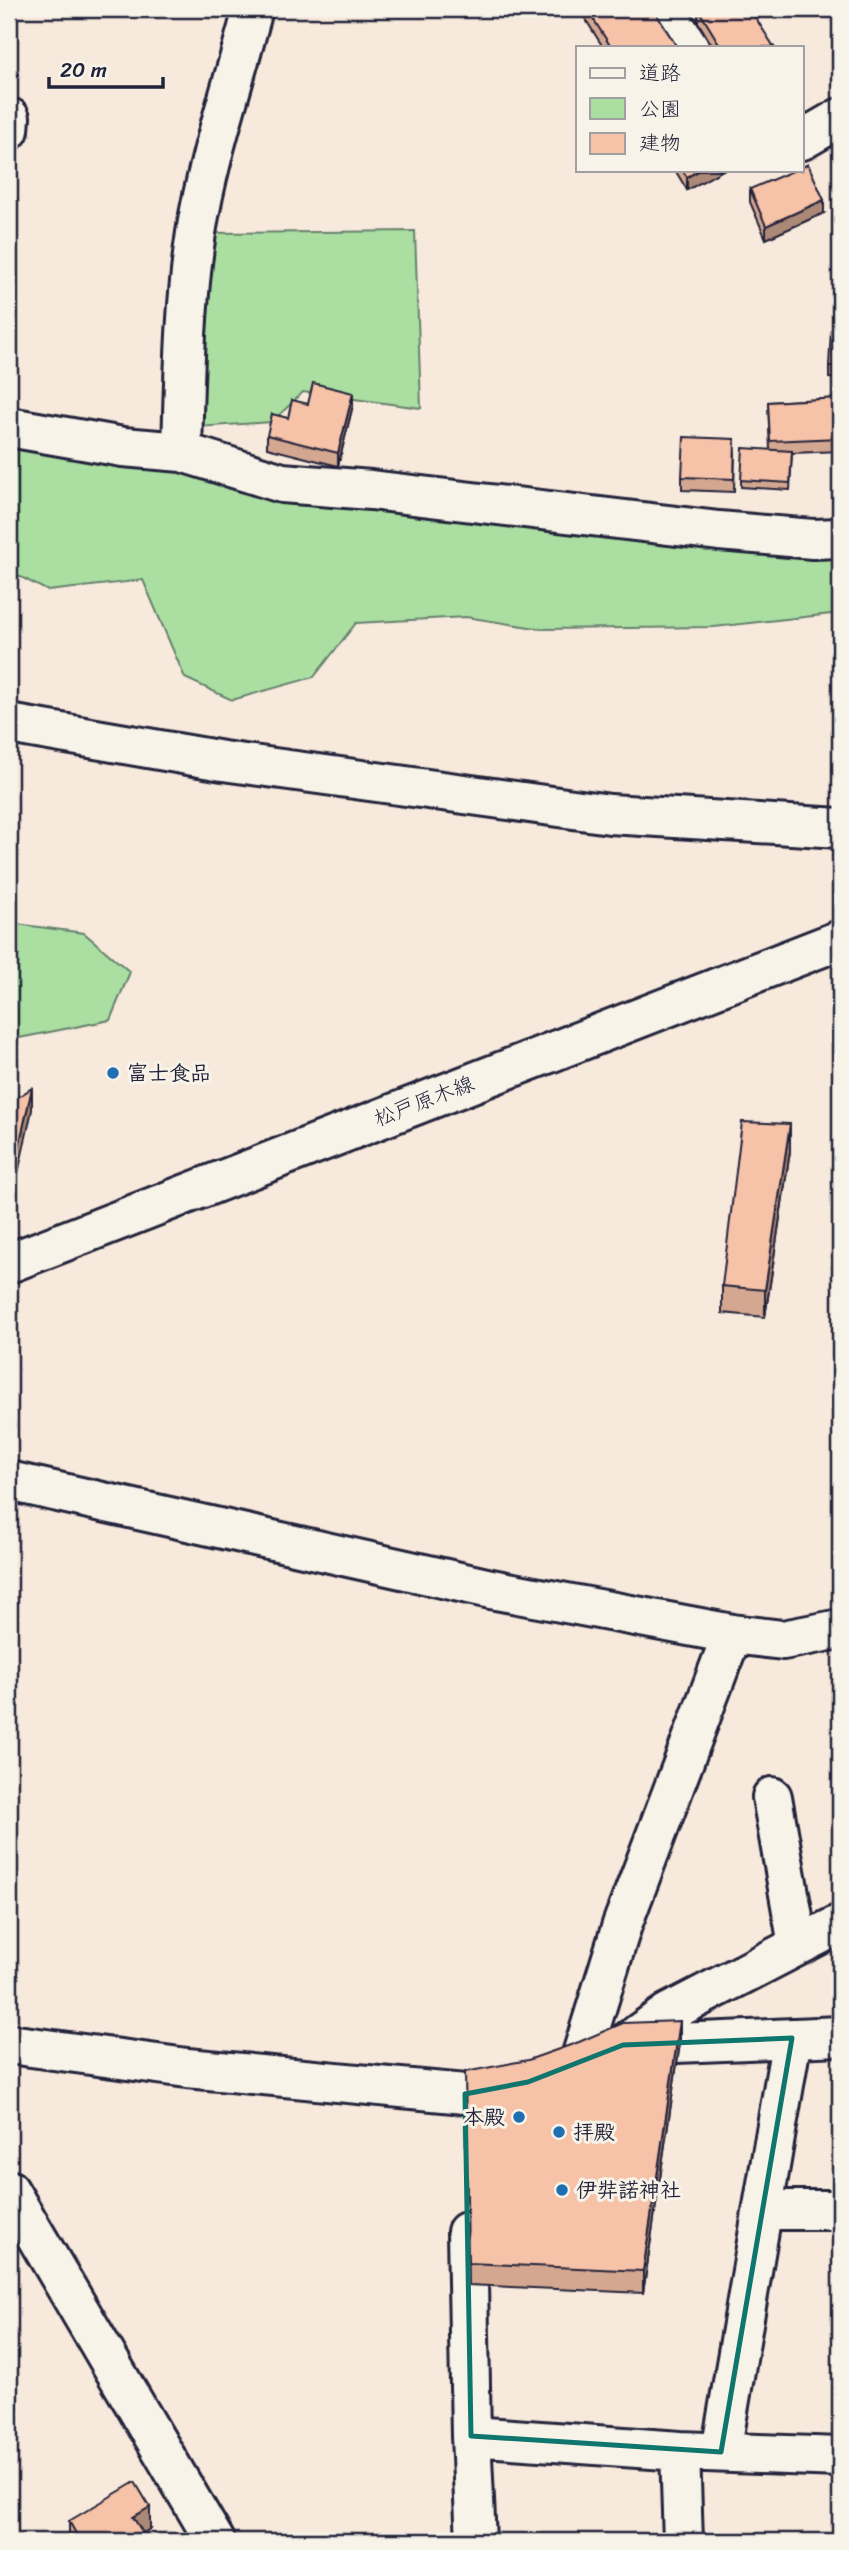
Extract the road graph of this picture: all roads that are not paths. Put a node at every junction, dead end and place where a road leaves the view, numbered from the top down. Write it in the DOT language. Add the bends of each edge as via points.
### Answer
graph roads {
  1 [pos="253,9"];
  2 [pos="664,9"];
  3 [pos="688,46"];
  4 [pos="840,118"];
  5 [pos="804,139"];
  6 [pos="9,427"];
  7 [pos="182,452"];
  8 [pos="840,538"];
  9 [pos="9,724"];
  10 [pos="840,828"];
  11 [pos="840,940"];
  12 [pos="9,1263"];
  13 [pos="9,1481"];
  14 [pos="840,1629"];
  15 [pos="733,1634"];
  16 [pos="772,1797"];
  17 [pos="840,1924"];
  18 [pos="798,1945"];
  19 [pos="840,2036"];
  20 [pos="792,2038"];
  21 [pos="9,2044"];
  22 [pos="624,2045"];
  23 [pos="579,2064"];
  24 [pos="9,2190"];
  25 [pos="467,2203"];
  26 [pos="764,2210"];
  27 [pos="840,2210"];
  28 [pos="471,2435"];
  29 [pos="680,2451"];
  30 [pos="721,2452"];
  31 [pos="840,2457"];
  32 [pos="215,2541"];
  33 [pos="476,2541"];
  34 [pos="683,2541"];
  1 -- 7 [label="street" via="196,230 186,308"];
  2 -- 3 [label="street"];
  4 -- 5 [label="street"];
  6 -- 7 [label="street"];
  7 -- 8 [label="street" via="282,483 719,531 813,540"];
  9 -- 10 [label="street" via="223,761 610,814"];
  11 -- 12 [label="street, 松戸原木線"];
  13 -- 15 [label="street" via="491,1589"];
  14 -- 15 [label="street" via="783,1640"];
  15 -- 23 [label="street" via="622,1925"];
  16 -- 18 [label="street"];
  17 -- 18 [label="street"];
  18 -- 22 [label="street" via="668,2013"];
  19 -- 20 [label="street"];
  20 -- 22 [label="street"];
  20 -- 26 [label="street"];
  21 -- 23 [label="street" via="465,2108"];
  22 -- 23 [label="street"];
  24 -- 32 [label="street"];
  25 -- 28 [label="street"];
  26 -- 27 [label="street"];
  26 -- 30 [label="street"];
  28 -- 29 [label="street"];
  28 -- 33 [label="street"];
  29 -- 30 [label="street"];
  29 -- 34 [label="street"];
  30 -- 31 [label="street"];
}
